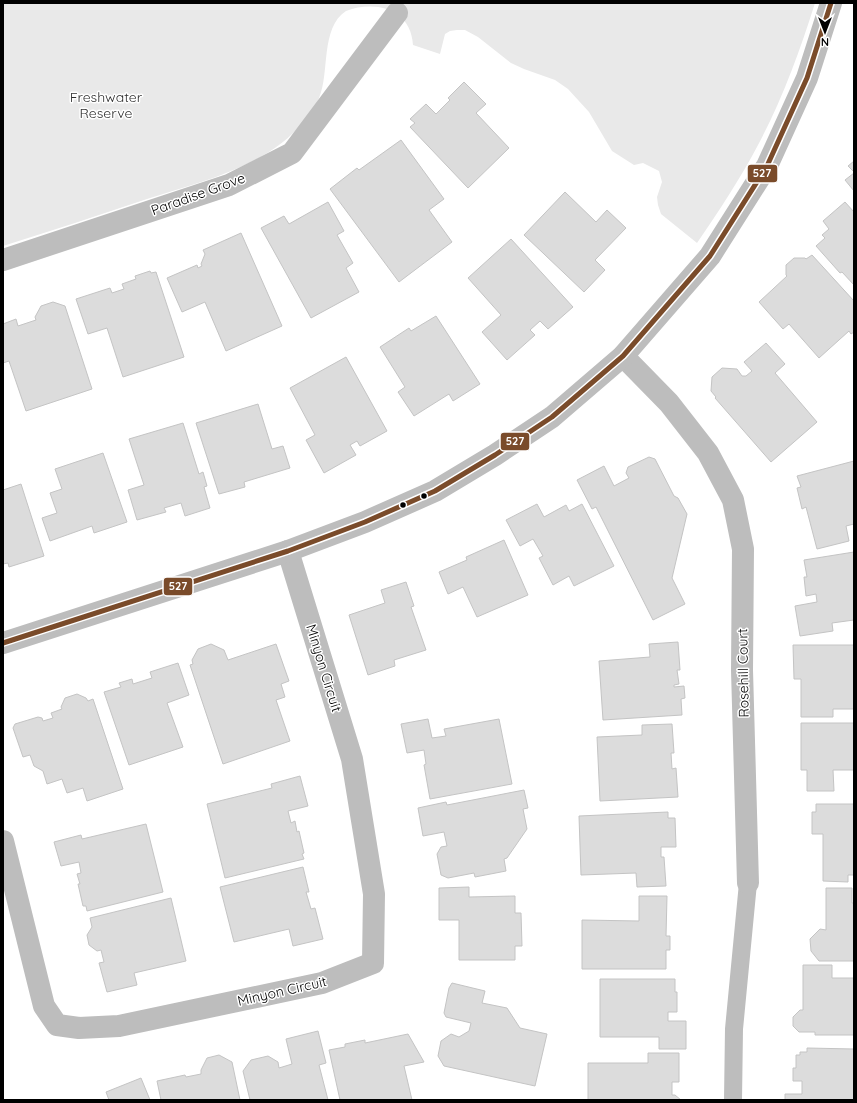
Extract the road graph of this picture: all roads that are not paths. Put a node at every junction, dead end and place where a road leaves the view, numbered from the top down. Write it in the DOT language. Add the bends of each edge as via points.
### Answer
graph roads {
  1 [pos="831,3"];
  2 [pos="397,13"];
  3 [pos="3,260"];
  4 [pos="623,356"];
  5 [pos="288,551"];
  6 [pos="3,643"];
  7 [pos="3,840"];
  8 [pos="748,883"];
  9 [pos="733,1100"];
  1 -- 4 [label="street" via="807,78 767,166 710,256"];
  2 -- 3 [label="street, Paradise Grove" via="292,153 229,186"];
  4 -- 5 [label="street" via="552,416 495,456 442,487 364,522"];
  4 -- 8 [label="street, Rosehill Court" via="669,402 708,453 733,500 743,549 742,670"];
  5 -- 6 [label="street"];
  5 -- 7 [label="street, Minyon Circuit" via="352,759 374,894 373,963 322,984 119,1026 79,1028 58,1025 44,1006"];
  8 -- 9 [label="lane, Rosehill Court" via="734,1029"];
}
